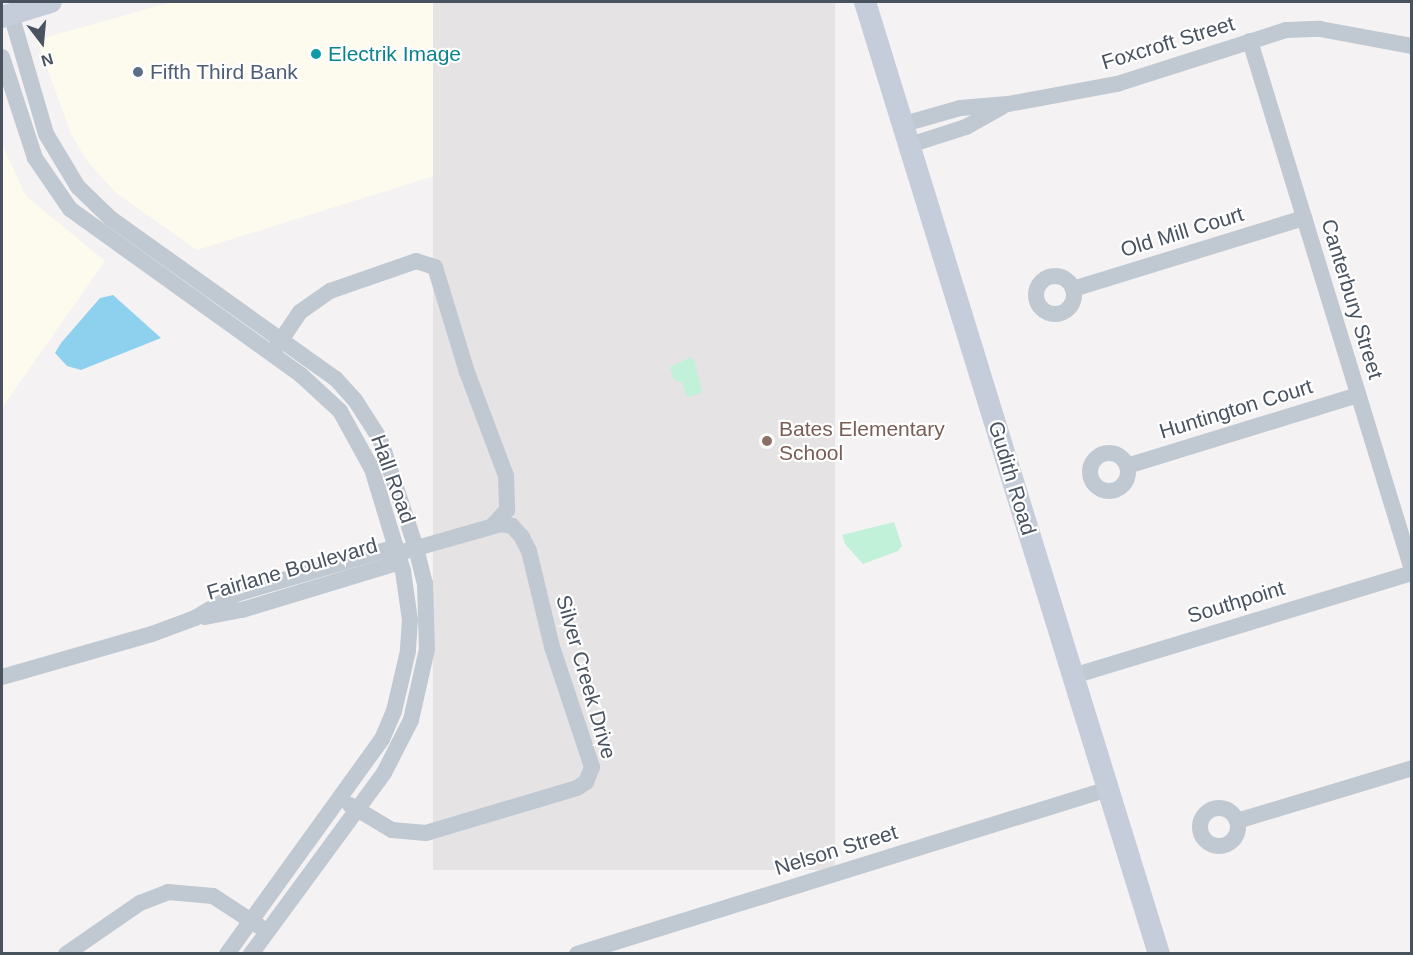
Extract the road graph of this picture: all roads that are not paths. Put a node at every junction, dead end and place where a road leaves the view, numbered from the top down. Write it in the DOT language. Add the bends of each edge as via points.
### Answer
graph roads {
  1 [pos="51,2"];
  2 [pos="866,2"];
  3 [pos="6,11"];
  4 [pos="1250,41"];
  5 [pos="1412,46"];
  6 [pos="2,57"];
  7 [pos="1008,104"];
  8 [pos="904,124"];
  9 [pos="910,145"];
  10 [pos="53,149"];
  11 [pos="35,158"];
  12 [pos="1304,218"];
  13 [pos="126,230"];
  14 [pos="116,244"];
  15 [pos="1073,289"];
  16 [pos="282,338"];
  17 [pos="271,354"];
  18 [pos="1358,395"];
  19 [pos="1127,466"];
  20 [pos="493,525"];
  21 [pos="416,548"];
  22 [pos="398,554"];
  23 [pos="1412,572"];
  24 [pos="1073,676"];
  25 [pos="2,677"];
  26 [pos="1412,768"];
  27 [pos="1108,789"];
  28 [pos="341,799"];
  29 [pos="358,810"];
  30 [pos="1237,821"];
  31 [pos="251,921"];
  32 [pos="267,932"];
  33 [pos="1156,953"];
  34 [pos="66,954"];
  35 [pos="227,954"];
  36 [pos="251,954"];
  37 [pos="577,954"];
  1 -- 3 [label="street"];
  2 -- 8 [label="street, Gudith Road"];
  3 -- 10 [label="street, Hall Road"];
  4 -- 5 [label="street, Foxcroft Street" via="1306,28"];
  4 -- 7 [label="street, Foxcroft Street" via="1117,84"];
  4 -- 12 [label="street, Canterbury Street"];
  6 -- 11 [label="street, Hall Road"];
  7 -- 8 [label="street, Foxcroft Street" via="960,108"];
  7 -- 9 [label="street, Foxcroft Street" via="966,127"];
  8 -- 9 [label="street, Gudith Road"];
  9 -- 24 [label="street, Gudith Road"];
  10 -- 11 [label="street"];
  10 -- 13 [label="street, Hall Road" via="89,200"];
  11 -- 14 [label="street, Hall Road" via="70,209"];
  12 -- 15 [label="street, Old Mill Court"];
  12 -- 18 [label="street, Canterbury Street"];
  13 -- 14 [label="street"];
  13 -- 16 [label="street, Hall Road"];
  14 -- 17 [label="street, Hall Road"];
  16 -- 17 [label="street"];
  16 -- 20 [label="street" via="300,312 330,291 416,261 435,267 467,372 506,476 507,510"];
  16 -- 21 [label="street, Hall Road" via="336,379 369,418 389,460"];
  17 -- 22 [label="street, Hall Road" via="321,391 353,429 372,469"];
  18 -- 19 [label="street, Huntington Court"];
  18 -- 23 [label="street, Canterbury Street"];
  20 -- 21 [label="street"];
  20 -- 29 [label="street, Silver Creek Drive" via="512,526 529,551 552,646 592,761 591,774 577,788 426,833 392,830"];
  21 -- 22 [label="street, Fairlane Boulevard"];
  21 -- 29 [label="street, Hall Road" via="428,616 421,688 398,750"];
  22 -- 25 [label="street, Fairlane Boulevard" via="236,594 195,618 88,655"];
  22 -- 28 [label="street, Hall Road" via="410,620 404,681 382,739"];
  23 -- 24 [label="street, Southpoint"];
  24 -- 27 [label="street, Gudith Road"];
  26 -- 30 [label="street"];
  27 -- 33 [label="street, Gudith Road"];
  27 -- 37 [label="street, Nelson Street"];
  28 -- 29 [label="street, Silver Creek Drive"];
  28 -- 31 [label="street, Hall Road"];
  29 -- 32 [label="street, Hall Road"];
  31 -- 32 [label="street"];
  31 -- 34 [label="street" via="213,896 168,892 140,903"];
  31 -- 35 [label="street, Hall Road"];
  32 -- 36 [label="street, Hall Road"];
}
